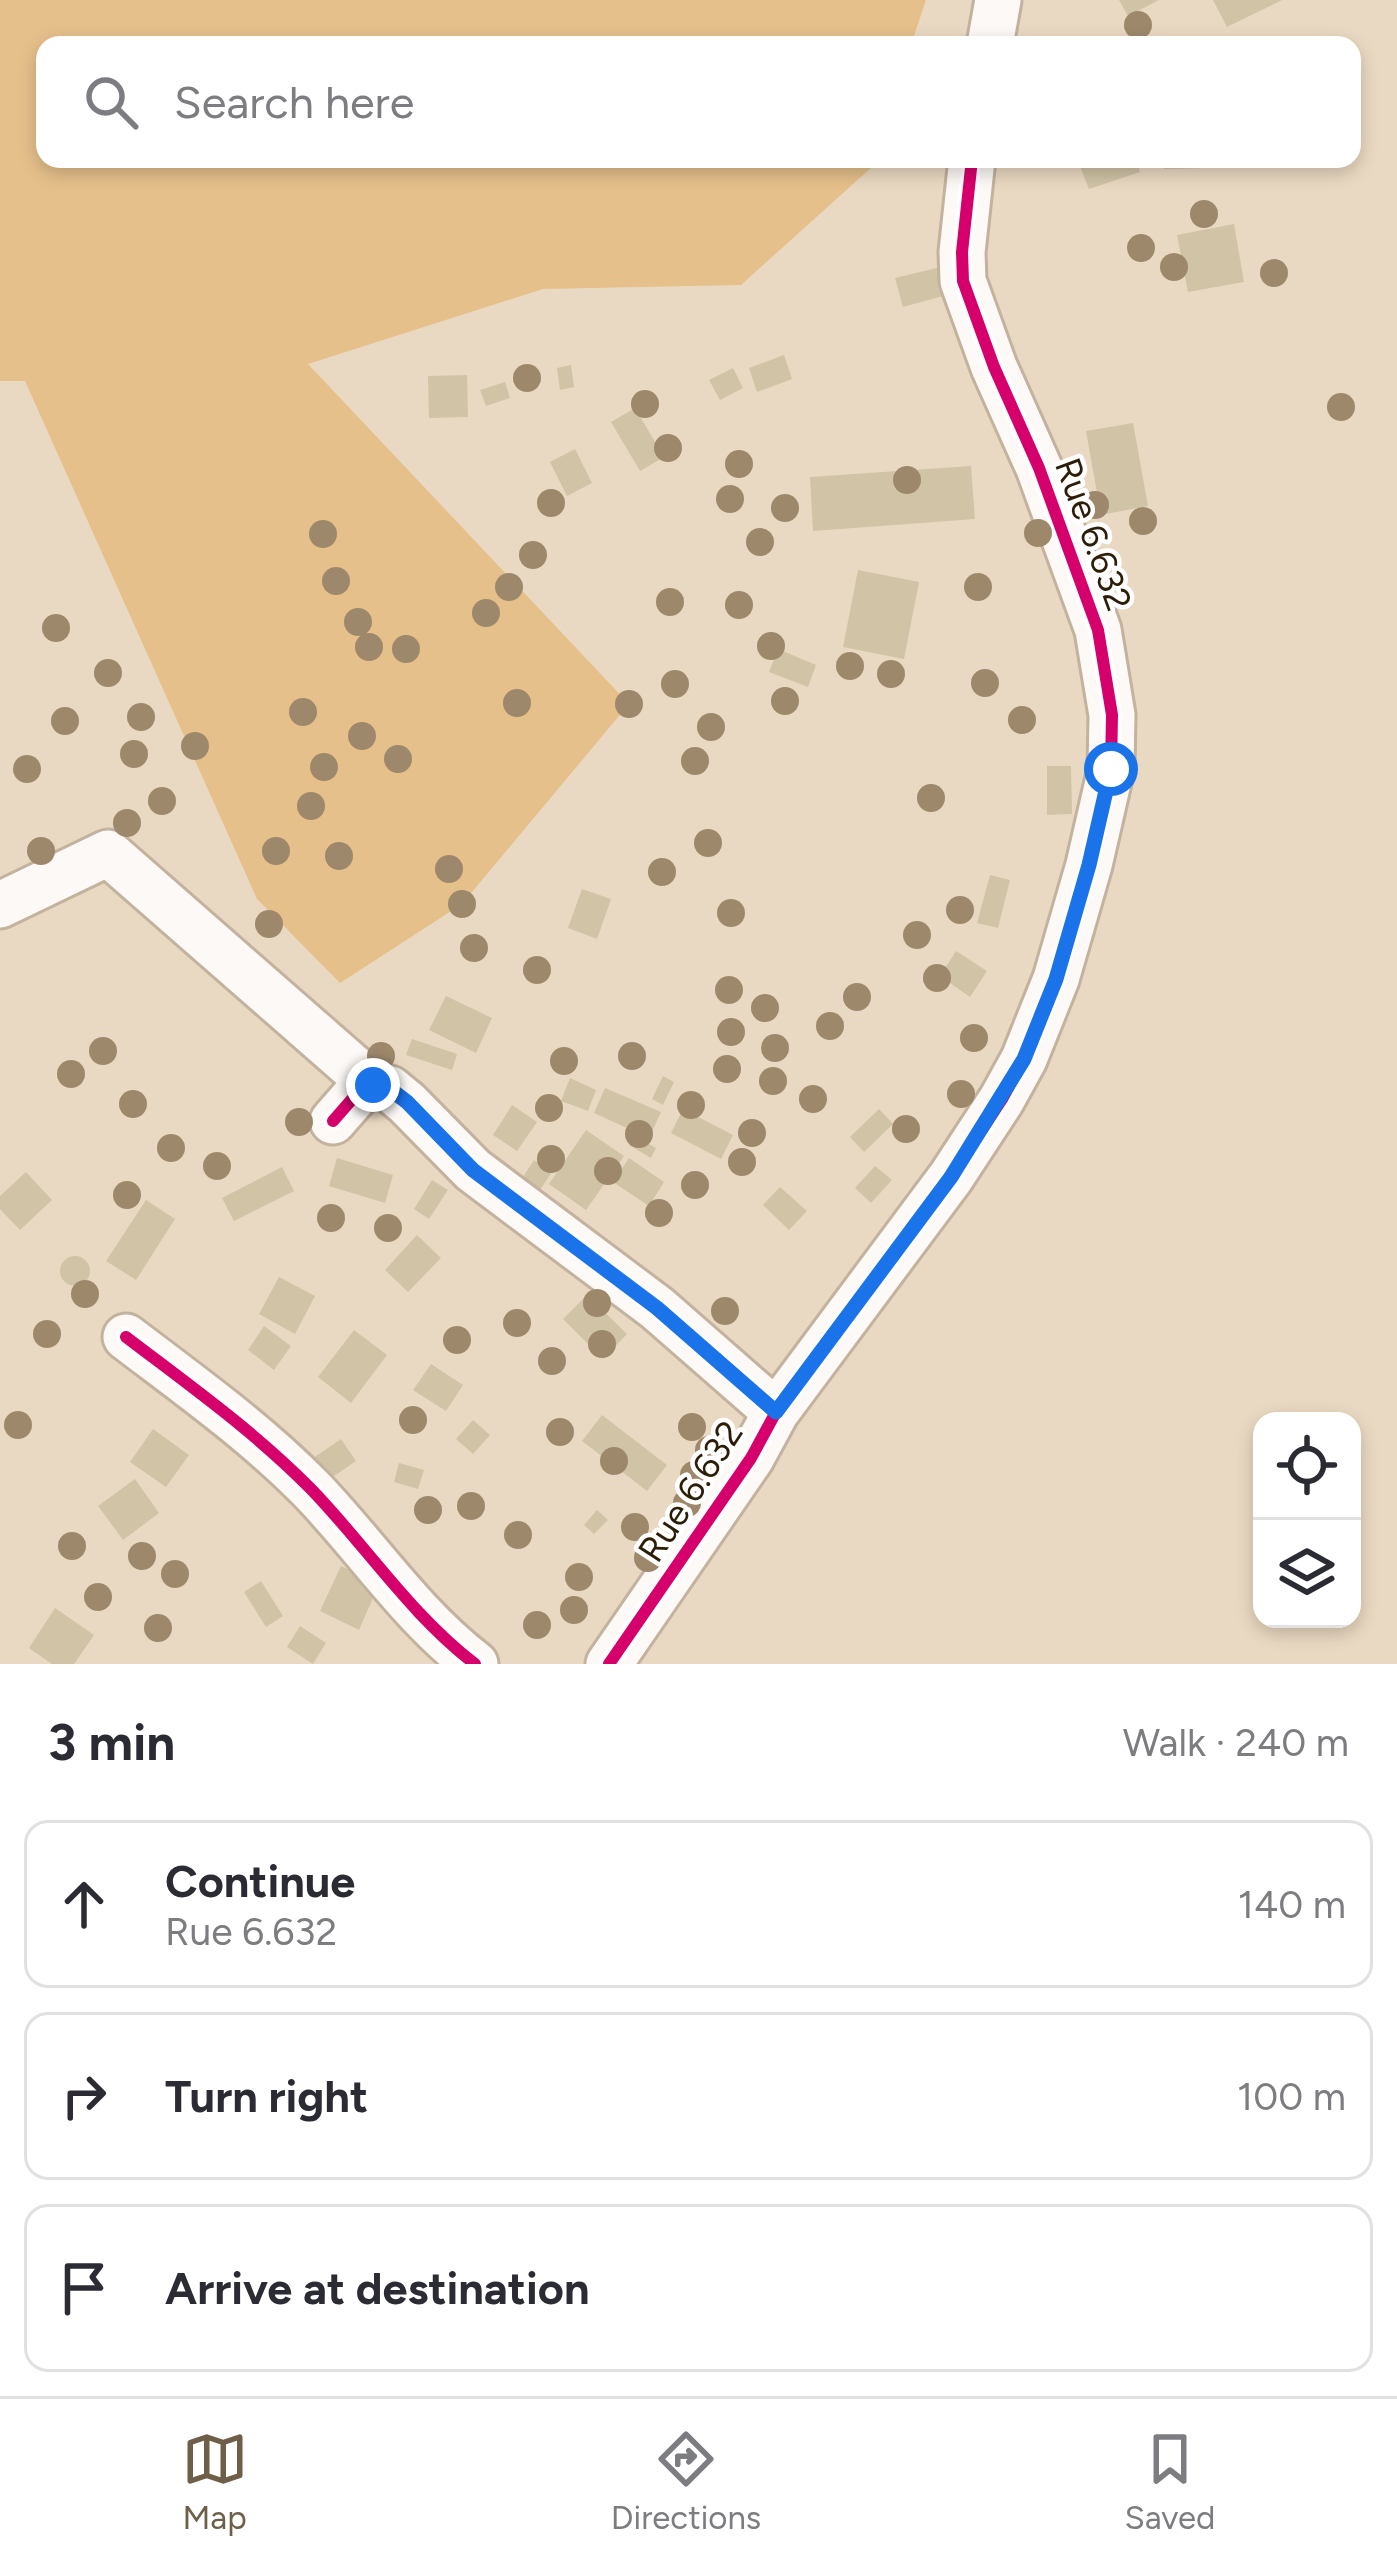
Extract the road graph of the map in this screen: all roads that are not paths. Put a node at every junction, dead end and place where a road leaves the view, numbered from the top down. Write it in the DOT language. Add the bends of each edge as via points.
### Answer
graph roads {
  1 [pos="998,0"];
  2 [pos="992,36"];
  3 [pos="971,168"];
  4 [pos="0,905"];
  5 [pos="373,1085"];
  6 [pos="333,1121"];
  7 [pos="126,1337"];
  8 [pos="776,1412"];
  9 [pos="475,1664"];
  10 [pos="609,1664"];
  1 -- 2 [label="street"];
  3 -- 8 [label="street, Rue 6.632" via="963,280 1098,630 1112,715 1111,769 1056,979 1024,1059 951,1177"];
  4 -- 5 [label="street" via="107,853"];
  5 -- 6 [label="street"];
  5 -- 8 [label="street" via="407,1102 473,1170 657,1308"];
  7 -- 9 [label="street" via="312,1490 405,1599"];
  8 -- 10 [label="street, Rue 6.632"];
}
